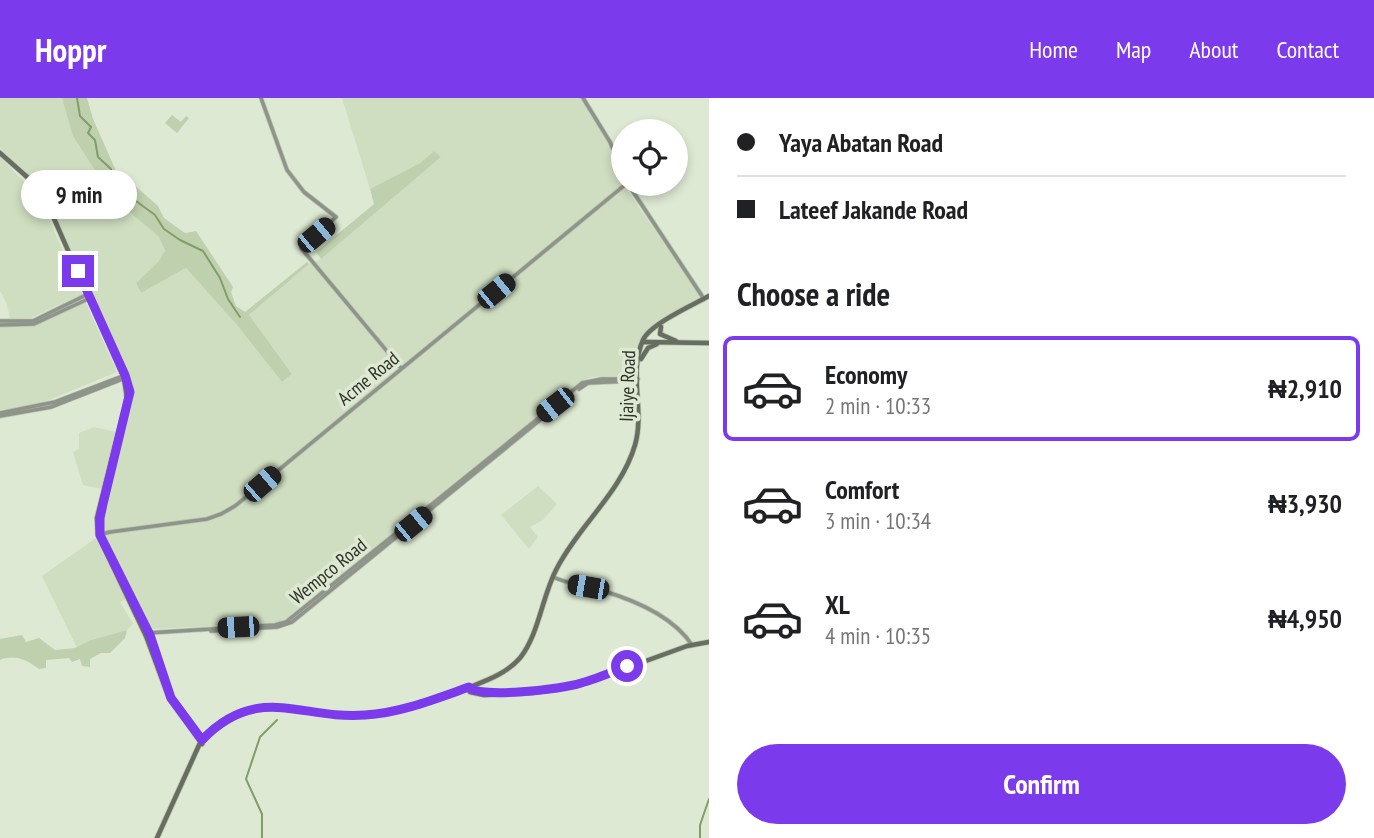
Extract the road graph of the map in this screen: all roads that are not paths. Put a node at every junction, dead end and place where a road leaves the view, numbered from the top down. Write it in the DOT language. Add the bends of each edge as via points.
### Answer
graph roads {
  1 [pos="261,98"];
  2 [pos="583,98"];
  3 [pos="611,144"];
  4 [pos="0,153"];
  5 [pos="612,196"];
  6 [pos="635,196"];
  7 [pos="88,296"];
  8 [pos="707,298"];
  9 [pos="0,323"];
  10 [pos="661,327"];
  11 [pos="645,340"];
  12 [pos="677,341"];
  13 [pos="693,342"];
  14 [pos="709,342"];
  15 [pos="664,343"];
  16 [pos="641,359"];
  17 [pos="402,368"];
  18 [pos="124,377"];
  19 [pos="636,380"];
  20 [pos="0,415"];
  21 [pos="99,533"];
  22 [pos="554,577"];
  23 [pos="149,635"];
  24 [pos="709,641"];
  25 [pos="691,644"];
  26 [pos="470,690"];
  27 [pos="191,730"];
  28 [pos="202,742"];
  29 [pos="196,751"];
  30 [pos="158,838"];
  1 -- 17 [label="street" via="295,183 336,217 302,247"];
  2 -- 3 [label="street"];
  4 -- 7 [label="main road" via="42,193"];
  5 -- 17 [label="street, Acme Road"];
  6 -- 8 [label="street"];
  7 -- 9 [label="street" via="33,321"];
  7 -- 18 [label="main road"];
  8 -- 10 [label="main road"];
  8 -- 11 [label="main road"];
  10 -- 11 [label="main road"];
  10 -- 12 [label="main road" via="660,334"];
  11 -- 12 [label="main road"];
  11 -- 15 [label="main road"];
  11 -- 16 [label="main road, Ijaiye Road"];
  11 -- 19 [label="main road, Ijaiye Road"];
  12 -- 13 [label="main road"];
  13 -- 14 [label="main road"];
  13 -- 15 [label="main road"];
  15 -- 16 [label="main road" via="648,348"];
  16 -- 19 [label="main road, Ijaiye Road"];
  17 -- 21 [label="street, Acme Road" via="226,512"];
  18 -- 20 [label="street" via="51,407"];
  18 -- 21 [label="main road" via="128,398 97,518"];
  19 -- 22 [label="main road, Ijaiye Road" via="638,430 630,459"];
  19 -- 23 [label="street, Wempco Road" via="582,383 283,624"];
  21 -- 23 [label="main road"];
  22 -- 25 [label="street" via="646,608"];
  22 -- 26 [label="main road, Ijaiye Road" via="524,656 493,680"];
  23 -- 27 [label="main road" via="167,695"];
  23 -- 28 [label="main road" via="171,698"];
  24 -- 25 [label="main road"];
  25 -- 26 [label="main road" via="577,684 547,690"];
  26 -- 28 [label="main road" via="395,713 356,717 263,710 233,720"];
  27 -- 28 [label="main road"];
  27 -- 29 [label="main road"];
  28 -- 29 [label="main road"];
  28 -- 30 [label="main road"];
  29 -- 30 [label="main road"];
}
